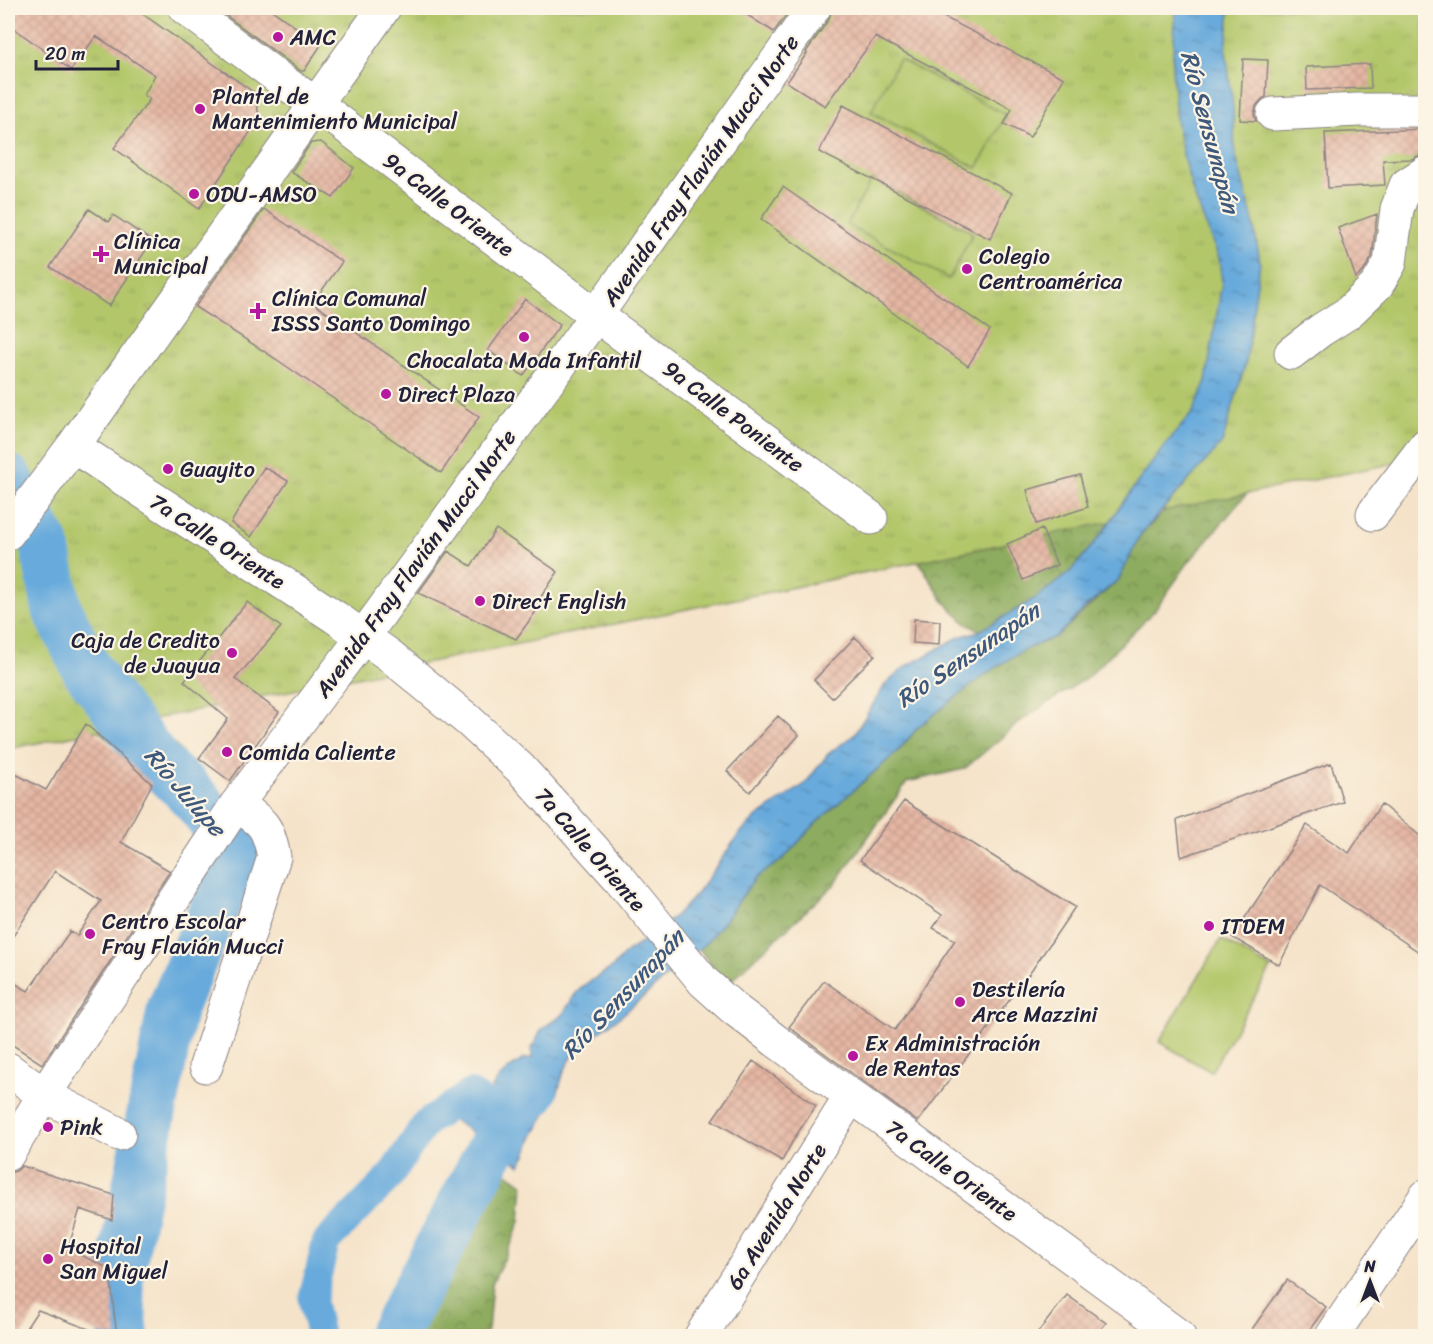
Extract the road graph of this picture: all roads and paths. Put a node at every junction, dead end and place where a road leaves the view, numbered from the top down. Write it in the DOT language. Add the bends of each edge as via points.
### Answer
graph roads {
  1 [pos="185,8"];
  2 [pos="384,8"];
  3 [pos="814,8"];
  4 [pos="316,104"];
  5 [pos="1425,110"];
  6 [pos="1273,114"];
  7 [pos="1425,171"];
  8 [pos="597,314"];
  9 [pos="1291,354"];
  10 [pos="1425,445"];
  11 [pos="67,454"];
  12 [pos="1372,514"];
  13 [pos="871,518"];
  14 [pos="8,533"];
  15 [pos="363,637"];
  16 [pos="239,801"];
  17 [pos="206,1066"];
  18 [pos="8,1069"];
  19 [pos="44,1095"];
  20 [pos="851,1096"];
  21 [pos="119,1134"];
  22 [pos="8,1154"];
  23 [pos="1425,1196"];
  24 [pos="701,1336"];
  25 [pos="1179,1336"];
  26 [pos="1332,1336"];
  1 -- 4 [label="main road, 9a Calle Oriente"];
  2 -- 4 [label="main road"];
  3 -- 8 [label="main road, Avenida Fray Flavián Mucci Norte"];
  4 -- 8 [label="main road, 9a Calle Oriente"];
  4 -- 11 [label="main road"];
  5 -- 6 [label="main road"];
  7 -- 9 [label="main road" via="1406,185 1397,209 1390,263 1377,285 1348,313"];
  8 -- 13 [label="main road, 9a Calle Poniente"];
  8 -- 15 [label="main road, Avenida Fray Flavián Mucci Norte"];
  10 -- 12 [label="main road"];
  11 -- 14 [label="main road"];
  11 -- 15 [label="main road, 7a Calle Oriente"];
  15 -- 16 [label="main road, Avenida Fray Flavián Mucci Norte"];
  15 -- 20 [label="main road, 7a Calle Oriente" via="468,720 520,768 704,981 742,1015"];
  16 -- 17 [label="main road" via="265,827 274,857"];
  16 -- 19 [label="main road, Avenida Fray Flavián Mucci Norte"];
  18 -- 19 [label="main road"];
  19 -- 21 [label="main road"];
  19 -- 22 [label="main road, Avenida Fray Flavián Mucci Norte"];
  20 -- 24 [label="main road, 6a Avenida Norte"];
  20 -- 25 [label="main road, 7a Calle Oriente"];
  23 -- 26 [label="main road"];
}
